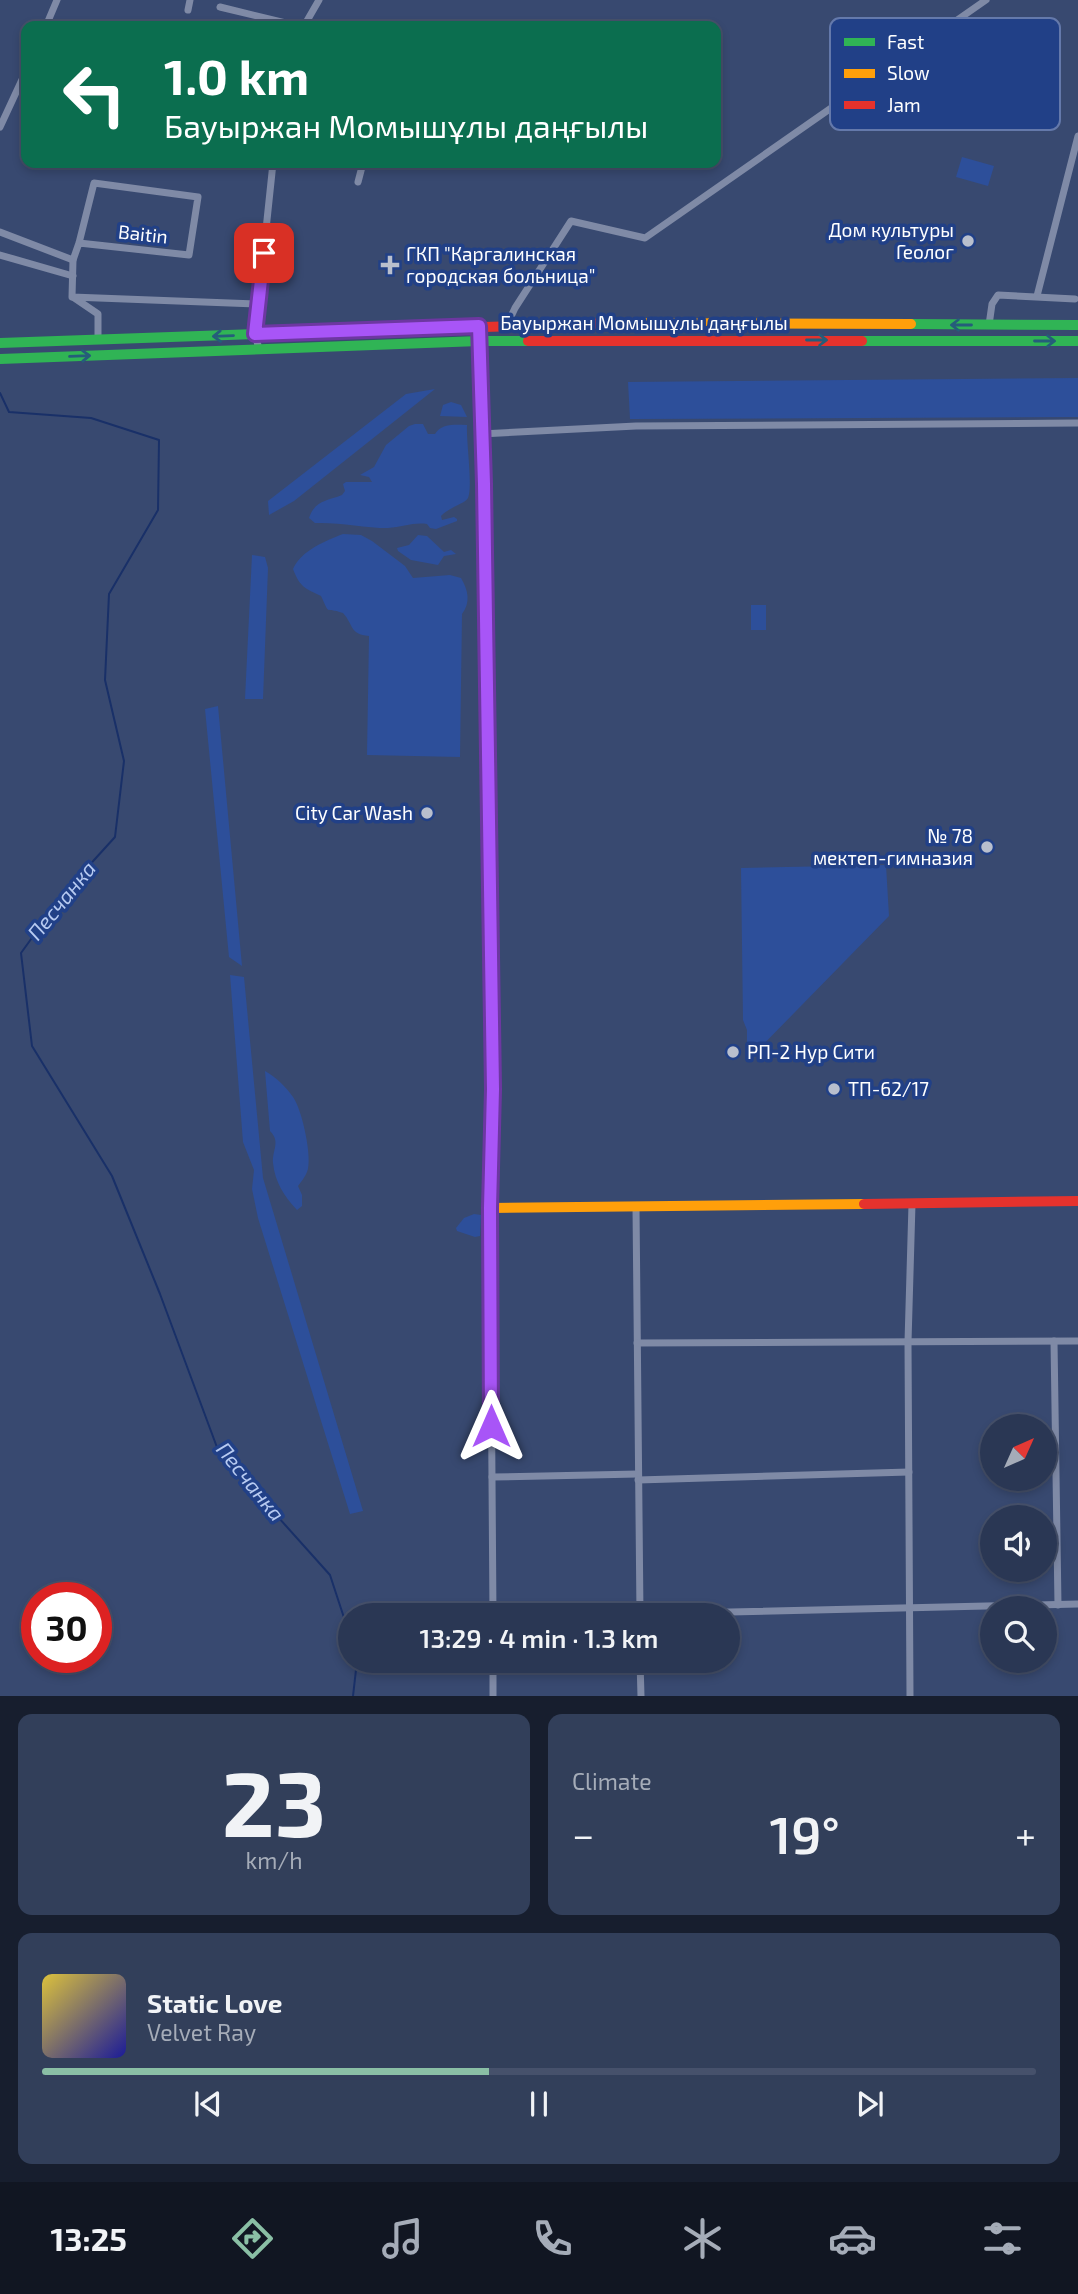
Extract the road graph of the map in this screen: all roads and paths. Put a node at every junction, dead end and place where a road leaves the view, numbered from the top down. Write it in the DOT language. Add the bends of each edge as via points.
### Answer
graph roads {
  1 [pos="57,0"];
  2 [pos="190,0"];
  3 [pos="319,0"];
  4 [pos="986,0"];
  5 [pos="220,7"];
  6 [pos="188,10"];
  7 [pos="960,18"];
  8 [pos="48,21"];
  9 [pos="277,21"];
  10 [pos="307,21"];
  11 [pos="21,82"];
  12 [pos="830,109"];
  13 [pos="0,127"];
  14 [pos="1078,136"];
  15 [pos="273,168"];
  16 [pos="362,168"];
  17 [pos="358,182"];
  18 [pos="0,233"];
  19 [pos="79,243"];
  20 [pos="0,255"];
  21 [pos="73,260"];
  22 [pos="73,276"];
  23 [pos="1037,296"];
  24 [pos="72,297"];
  25 [pos="1074,299"];
  26 [pos="259,304"];
  27 [pos="590,323"];
  28 [pos="507,325"];
  29 [pos="989,325"];
  30 [pos="1078,325"];
  31 [pos="479,326"];
  32 [pos="255,334"];
  33 [pos="588,339"];
  34 [pos="98,340"];
  35 [pos="480,341"];
  36 [pos="1078,341"];
  37 [pos="3,343"];
  38 [pos="259,349"];
  39 [pos="0,359"];
  40 [pos="1078,424"];
  41 [pos="481,434"];
  42 [pos="1078,1201"];
  43 [pos="912,1204"];
  44 [pos="636,1207"];
  45 [pos="490,1208"];
  46 [pos="1054,1341"];
  47 [pos="1078,1341"];
  48 [pos="908,1342"];
  49 [pos="636,1343"];
  50 [pos="909,1472"];
  51 [pos="492,1477"];
  52 [pos="638,1477"];
  53 [pos="493,1603"];
  54 [pos="640,1603"];
  55 [pos="1078,1604"];
  56 [pos="1058,1605"];
  57 [pos="909,1607"];
  58 [pos="740,1611"];
  59 [pos="493,1673"];
  60 [pos="640,1673"];
  61 [pos="493,1696"];
  62 [pos="641,1696"];
  63 [pos="909,1696"];
  1 -- 8 [label="street"];
  2 -- 6 [label="street"];
  3 -- 10 [label="street"];
  4 -- 7 [label="street"];
  5 -- 9 [label="street"];
  11 -- 13 [label="street"];
  12 -- 28 [label="street" via="645,238 571,221"];
  14 -- 23 [label="street"];
  15 -- 26 [label="street"];
  16 -- 17 [label="street"];
  18 -- 21 [label="street"];
  19 -- 19 [label="street, Baitin" via="189,255 198,197 94,183"];
  19 -- 21 [label="street, Baitin"];
  20 -- 22 [label="street"];
  21 -- 22 [label="street, Baitin"];
  22 -- 24 [label="street, Baitin"];
  23 -- 25 [label="street"];
  23 -- 29 [label="street" via="998,295"];
  24 -- 26 [label="street"];
  24 -- 34 [label="street" via="98,314"];
  26 -- 32 [label="street"];
  27 -- 28 [label="main road, Бауыржан Момышұлы даңғылы"];
  29 -- 27 [label="main road, Бауыржан Момышұлы даңғылы, one-way"];
  27 -- 33 [label="main road"];
  28 -- 31 [label="main road, Бауыржан Момышұлы даңғылы"];
  29 -- 30 [label="main road, Бауыржан Момышұлы даңғылы"];
  31 -- 32 [label="main road, Бауыржан Момышұлы даңғылы"];
  31 -- 35 [label="main road"];
  32 -- 34 [label="main road, Бауыржан Момышұлы даңғылы, one-way"];
  32 -- 38 [label="street"];
  33 -- 35 [label="main road, Бауыржан Момышұлы даңғылы"];
  33 -- 36 [label="main road, Бауыржан Момышұлы даңғылы, one-way"];
  34 -- 37 [label="main road, Бауыржан Момышұлы даңғылы"];
  35 -- 38 [label="main road, Бауыржан Момышұлы даңғылы"];
  35 -- 41 [label="main road"];
  39 -- 38 [label="main road, Бауыржан Момышұлы даңғылы, one-way"];
  40 -- 41 [label="street" via="636,426"];
  41 -- 45 [label="main road" via="493,1089"];
  42 -- 43 [label="main road"];
  43 -- 44 [label="main road"];
  43 -- 48 [label="street"];
  44 -- 45 [label="main road"];
  44 -- 49 [label="street"];
  45 -- 51 [label="street"];
  46 -- 47 [label="street"];
  46 -- 48 [label="street"];
  46 -- 56 [label="street"];
  48 -- 49 [label="street"];
  48 -- 50 [label="street"];
  49 -- 52 [label="street"];
  50 -- 52 [label="street"];
  50 -- 57 [label="street"];
  51 -- 52 [label="street"];
  51 -- 53 [label="street"];
  52 -- 54 [label="street"];
  55 -- 56 [label="street"];
  56 -- 57 [label="street"];
  57 -- 58 [label="street"];
  57 -- 63 [label="street"];
  59 -- 61 [label="street"];
  60 -- 62 [label="street"];
}
